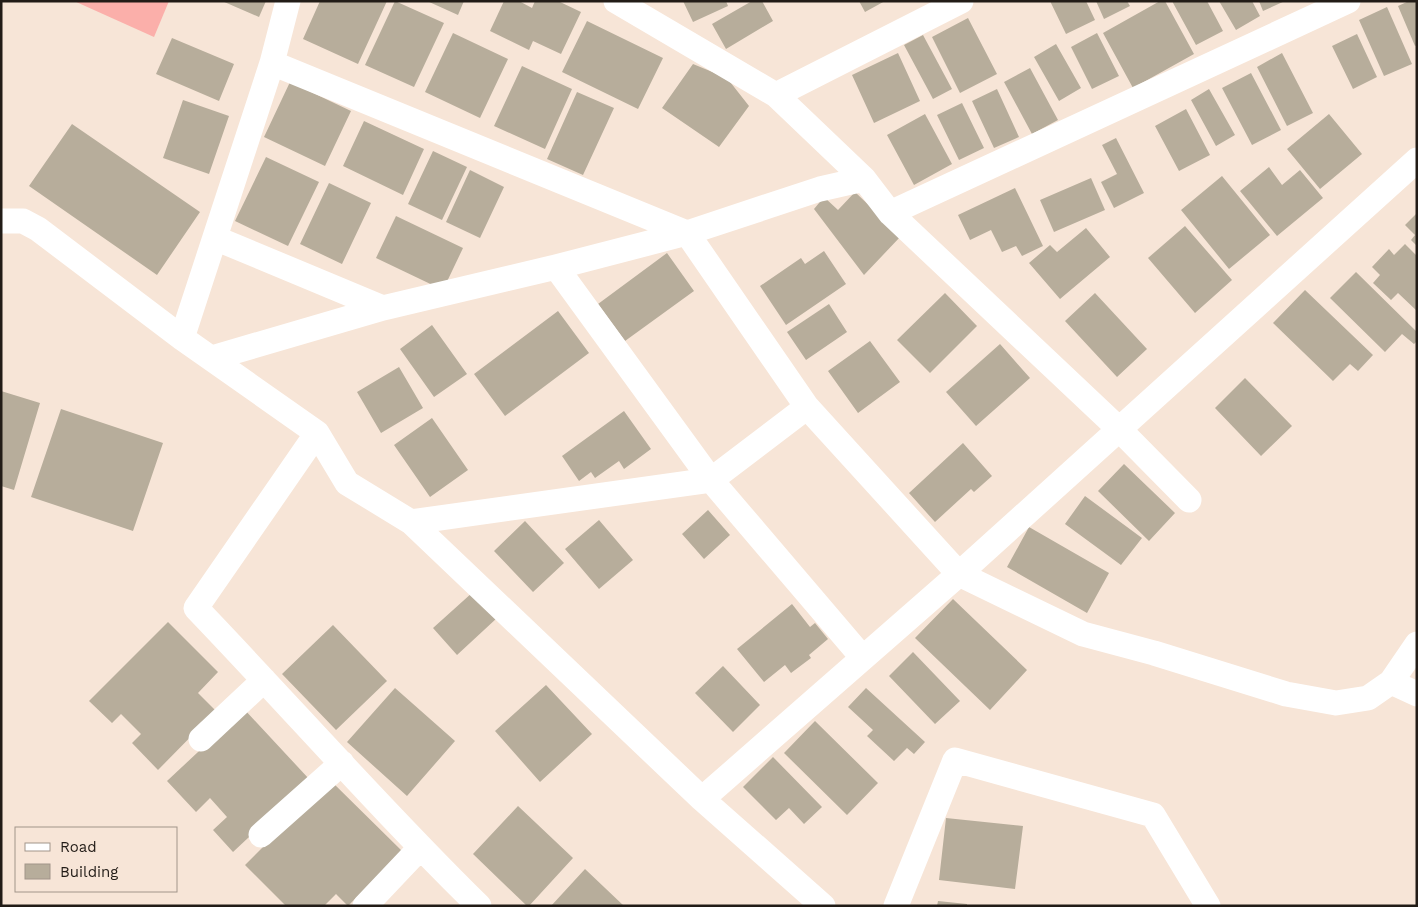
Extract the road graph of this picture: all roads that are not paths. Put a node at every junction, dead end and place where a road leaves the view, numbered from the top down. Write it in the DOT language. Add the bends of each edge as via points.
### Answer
graph roads {
  1 [pos="288,1"];
  2 [pos="616,1"];
  3 [pos="961,1"];
  4 [pos="1348,1"];
  5 [pos="272,63"];
  6 [pos="776,94"];
  7 [pos="1417,160"];
  8 [pos="864,179"];
  9 [pos="890,213"];
  10 [pos="1,222"];
  11 [pos="687,233"];
  12 [pos="215,238"];
  13 [pos="556,267"];
  14 [pos="383,308"];
  15 [pos="182,338"];
  16 [pos="212,358"];
  17 [pos="807,407"];
  18 [pos="1119,429"];
  19 [pos="317,433"];
  20 [pos="711,480"];
  21 [pos="1189,500"];
  22 [pos="411,522"];
  23 [pos="959,574"];
  24 [pos="1417,644"];
  25 [pos="862,657"];
  26 [pos="264,680"];
  27 [pos="1391,682"];
  28 [pos="1417,694"];
  29 [pos="201,739"];
  30 [pos="342,763"];
  31 [pos="702,800"];
  32 [pos="261,835"];
  33 [pos="420,848"];
  34 [pos="365,906"];
  35 [pos="479,906"];
  36 [pos="823,906"];
  37 [pos="896,906"];
  38 [pos="1208,906"];
  1 -- 5 [label="street"];
  2 -- 6 [label="street"];
  3 -- 6 [label="street"];
  4 -- 9 [label="street"];
  5 -- 11 [label="street"];
  5 -- 12 [label="street"];
  6 -- 8 [label="street"];
  7 -- 18 [label="street"];
  8 -- 9 [label="street"];
  8 -- 11 [label="street" via="820,189"];
  9 -- 18 [label="street"];
  10 -- 15 [label="street" via="23,221 38,229"];
  11 -- 13 [label="street"];
  11 -- 17 [label="street"];
  12 -- 14 [label="street"];
  12 -- 15 [label="street"];
  13 -- 14 [label="street"];
  13 -- 20 [label="street"];
  14 -- 16 [label="street"];
  15 -- 16 [label="street"];
  16 -- 19 [label="street"];
  17 -- 20 [label="street"];
  17 -- 23 [label="street"];
  18 -- 21 [label="street"];
  18 -- 23 [label="street"];
  19 -- 22 [label="street" via="347,483"];
  19 -- 26 [label="street" via="196,608"];
  20 -- 22 [label="street"];
  20 -- 25 [label="street"];
  22 -- 31 [label="street"];
  23 -- 25 [label="street"];
  23 -- 27 [label="street" via="1083,634 1286,694 1336,703 1368,698"];
  24 -- 27 [label="street"];
  25 -- 31 [label="street"];
  26 -- 29 [label="street"];
  26 -- 30 [label="street"];
  27 -- 28 [label="street"];
  30 -- 32 [label="street"];
  30 -- 33 [label="street"];
  31 -- 36 [label="street"];
  33 -- 34 [label="street"];
  33 -- 35 [label="street"];
  37 -- 38 [label="street" via="955,760 1153,815"];
}
